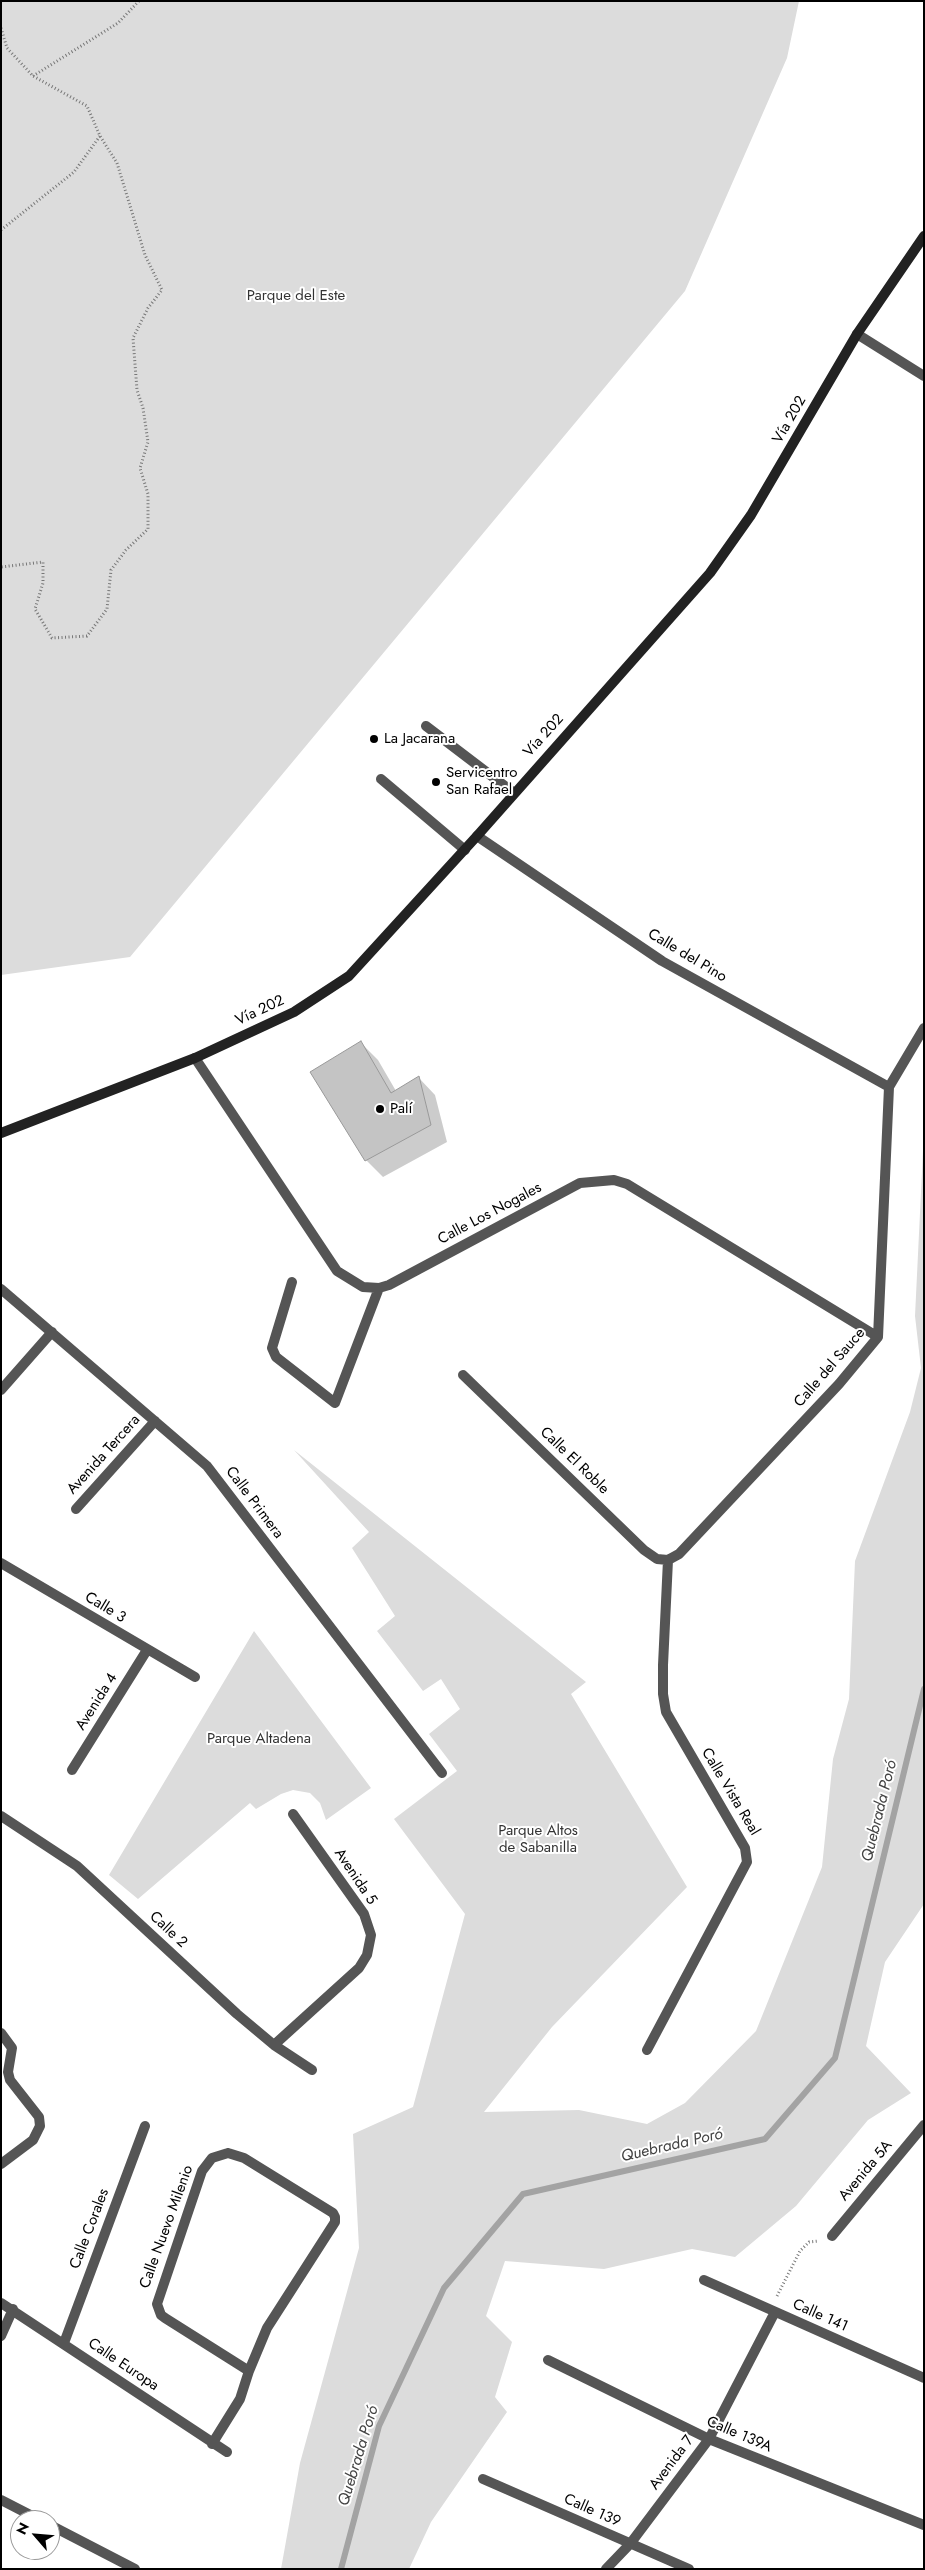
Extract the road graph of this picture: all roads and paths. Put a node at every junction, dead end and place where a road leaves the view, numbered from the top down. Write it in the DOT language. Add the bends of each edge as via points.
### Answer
graph roads {
  1 [pos="139,1"];
  2 [pos="1,28"];
  3 [pos="33,76"];
  4 [pos="100,136"];
  5 [pos="1,230"];
  6 [pos="924,236"];
  7 [pos="857,334"];
  8 [pos="924,376"];
  9 [pos="1,567"];
  10 [pos="426,726"];
  11 [pos="380,778"];
  12 [pos="514,793"];
  13 [pos="477,836"];
  14 [pos="465,850"];
  15 [pos="924,1028"];
  16 [pos="196,1058"];
  17 [pos="889,1087"];
  18 [pos="1,1134"];
  19 [pos="292,1282"];
  20 [pos="379,1288"];
  21 [pos="1,1290"];
  22 [pos="52,1332"];
  23 [pos="878,1337"];
  24 [pos="463,1375"];
  25 [pos="1,1390"];
  26 [pos="155,1421"];
  27 [pos="76,1509"];
  28 [pos="668,1560"];
  29 [pos="1,1563"];
  30 [pos="147,1650"];
  31 [pos="195,1677"];
  32 [pos="72,1770"];
  33 [pos="442,1773"];
  34 [pos="293,1814"];
  35 [pos="1,1816"];
  36 [pos="1,2033"];
  37 [pos="274,2045"];
  38 [pos="647,2050"];
  39 [pos="312,2070"];
  40 [pos="924,2125"];
  41 [pos="146,2126"];
  42 [pos="1,2164"];
  43 [pos="832,2236"];
  44 [pos="704,2280"];
  45 [pos="1,2303"];
  46 [pos="13,2309"];
  47 [pos="772,2311"];
  48 [pos="1,2336"];
  49 [pos="64,2343"];
  50 [pos="548,2360"];
  51 [pos="249,2371"];
  52 [pos="924,2378"];
  53 [pos="709,2439"];
  54 [pos="212,2444"];
  55 [pos="227,2452"];
  56 [pos="483,2479"];
  57 [pos="1,2500"];
  58 [pos="20,2510"];
  59 [pos="924,2525"];
  60 [pos="60,2530"];
  61 [pos="630,2544"];
  62 [pos="135,2569"];
  63 [pos="606,2569"];
  64 [pos="689,2569"];
  1 -- 3 [label="path" via="118,23"];
  2 -- 3 [label="path" via="7,48"];
  3 -- 4 [label="path" via="88,106"];
  4 -- 5 [label="path" via="74,172"];
  4 -- 9 [label="path" via="117,164 145,255 162,290 148,308 134,338 137,390 148,442 140,468 148,494 148,529 111,570 107,609 87,636 52,638 35,609 43,583 43,562"];
  6 -- 7 [label="main road, Vía 202"];
  7 -- 8 [label="street"];
  7 -- 12 [label="main road, Vía 202" via="751,516 710,574"];
  10 -- 12 [label="street"];
  11 -- 14 [label="street"];
  12 -- 13 [label="main road, Vía 202"];
  13 -- 14 [label="main road, Vía 202"];
  13 -- 17 [label="street, Calle del Pino" via="662,961"];
  14 -- 16 [label="main road, Vía 202" via="349,976 294,1012"];
  15 -- 17 [label="street, Calle del Sauce"];
  16 -- 18 [label="main road, Vía 202"];
  16 -- 20 [label="street" via="337,1271 364,1287"];
  17 -- 23 [label="street, Calle del Sauce"];
  19 -- 20 [label="street" via="272,1348 276,1356 334,1402"];
  20 -- 23 [label="street, Calle Los Nogales" via="580,1184 614,1180 628,1184"];
  21 -- 22 [label="street, Calle Primera"];
  22 -- 25 [label="street"];
  22 -- 26 [label="street, Calle Primera"];
  23 -- 28 [label="street, Calle del Sauce" via="839,1384 686,1547"];
  24 -- 28 [label="street, Calle El Roble" via="644,1550 657,1559"];
  26 -- 27 [label="street, Avenida Tercera"];
  26 -- 33 [label="street, Calle Primera" via="207,1466"];
  28 -- 38 [label="street, Calle Vista Real" via="663,1665 666,1712 745,1848 747,1862"];
  29 -- 30 [label="street, Calle 3"];
  30 -- 31 [label="street, Calle 3"];
  30 -- 32 [label="street, Avenida 4"];
  34 -- 37 [label="street, Avenida 5" via="364,1914 371,1936 367,1955 359,1968"];
  35 -- 37 [label="street, Calle 2" via="77,1866"];
  36 -- 42 [label="street" via="12,2048 10,2080 39,2117 40,2126 33,2140"];
  37 -- 39 [label="street, Calle 2"];
  40 -- 43 [label="street, Avenida 5A"];
  41 -- 49 [label="street, Calle Corales"];
  43 -- 47 [label="path" via="826,2242 809,2242 800,2251"];
  44 -- 47 [label="street, Calle 141"];
  45 -- 46 [label="street, Calle Europa"];
  46 -- 48 [label="street"];
  46 -- 49 [label="street, Calle Europa"];
  47 -- 52 [label="street, Calle 141"];
  47 -- 53 [label="street, Avenida 7"];
  49 -- 54 [label="street, Calle Europa"];
  50 -- 53 [label="street, Calle 139A"];
  51 -- 51 [label="street, Calle Nuevo Milenio" via="267,2328 335,2222 335,2217 239,2156 223,2154 208,2162 202,2171 157,2304 165,2318"];
  51 -- 54 [label="street, Calle Nuevo Milenio" via="240,2400"];
  53 -- 59 [label="street, Calle 139A"];
  53 -- 61 [label="street, Avenida 7"];
  54 -- 55 [label="street, Calle Europa"];
  56 -- 61 [label="street, Calle 139"];
  57 -- 58 [label="street"];
  60 -- 62 [label="street"];
  61 -- 63 [label="street, Avenida 7"];
  61 -- 64 [label="street, Calle 139"];
}
